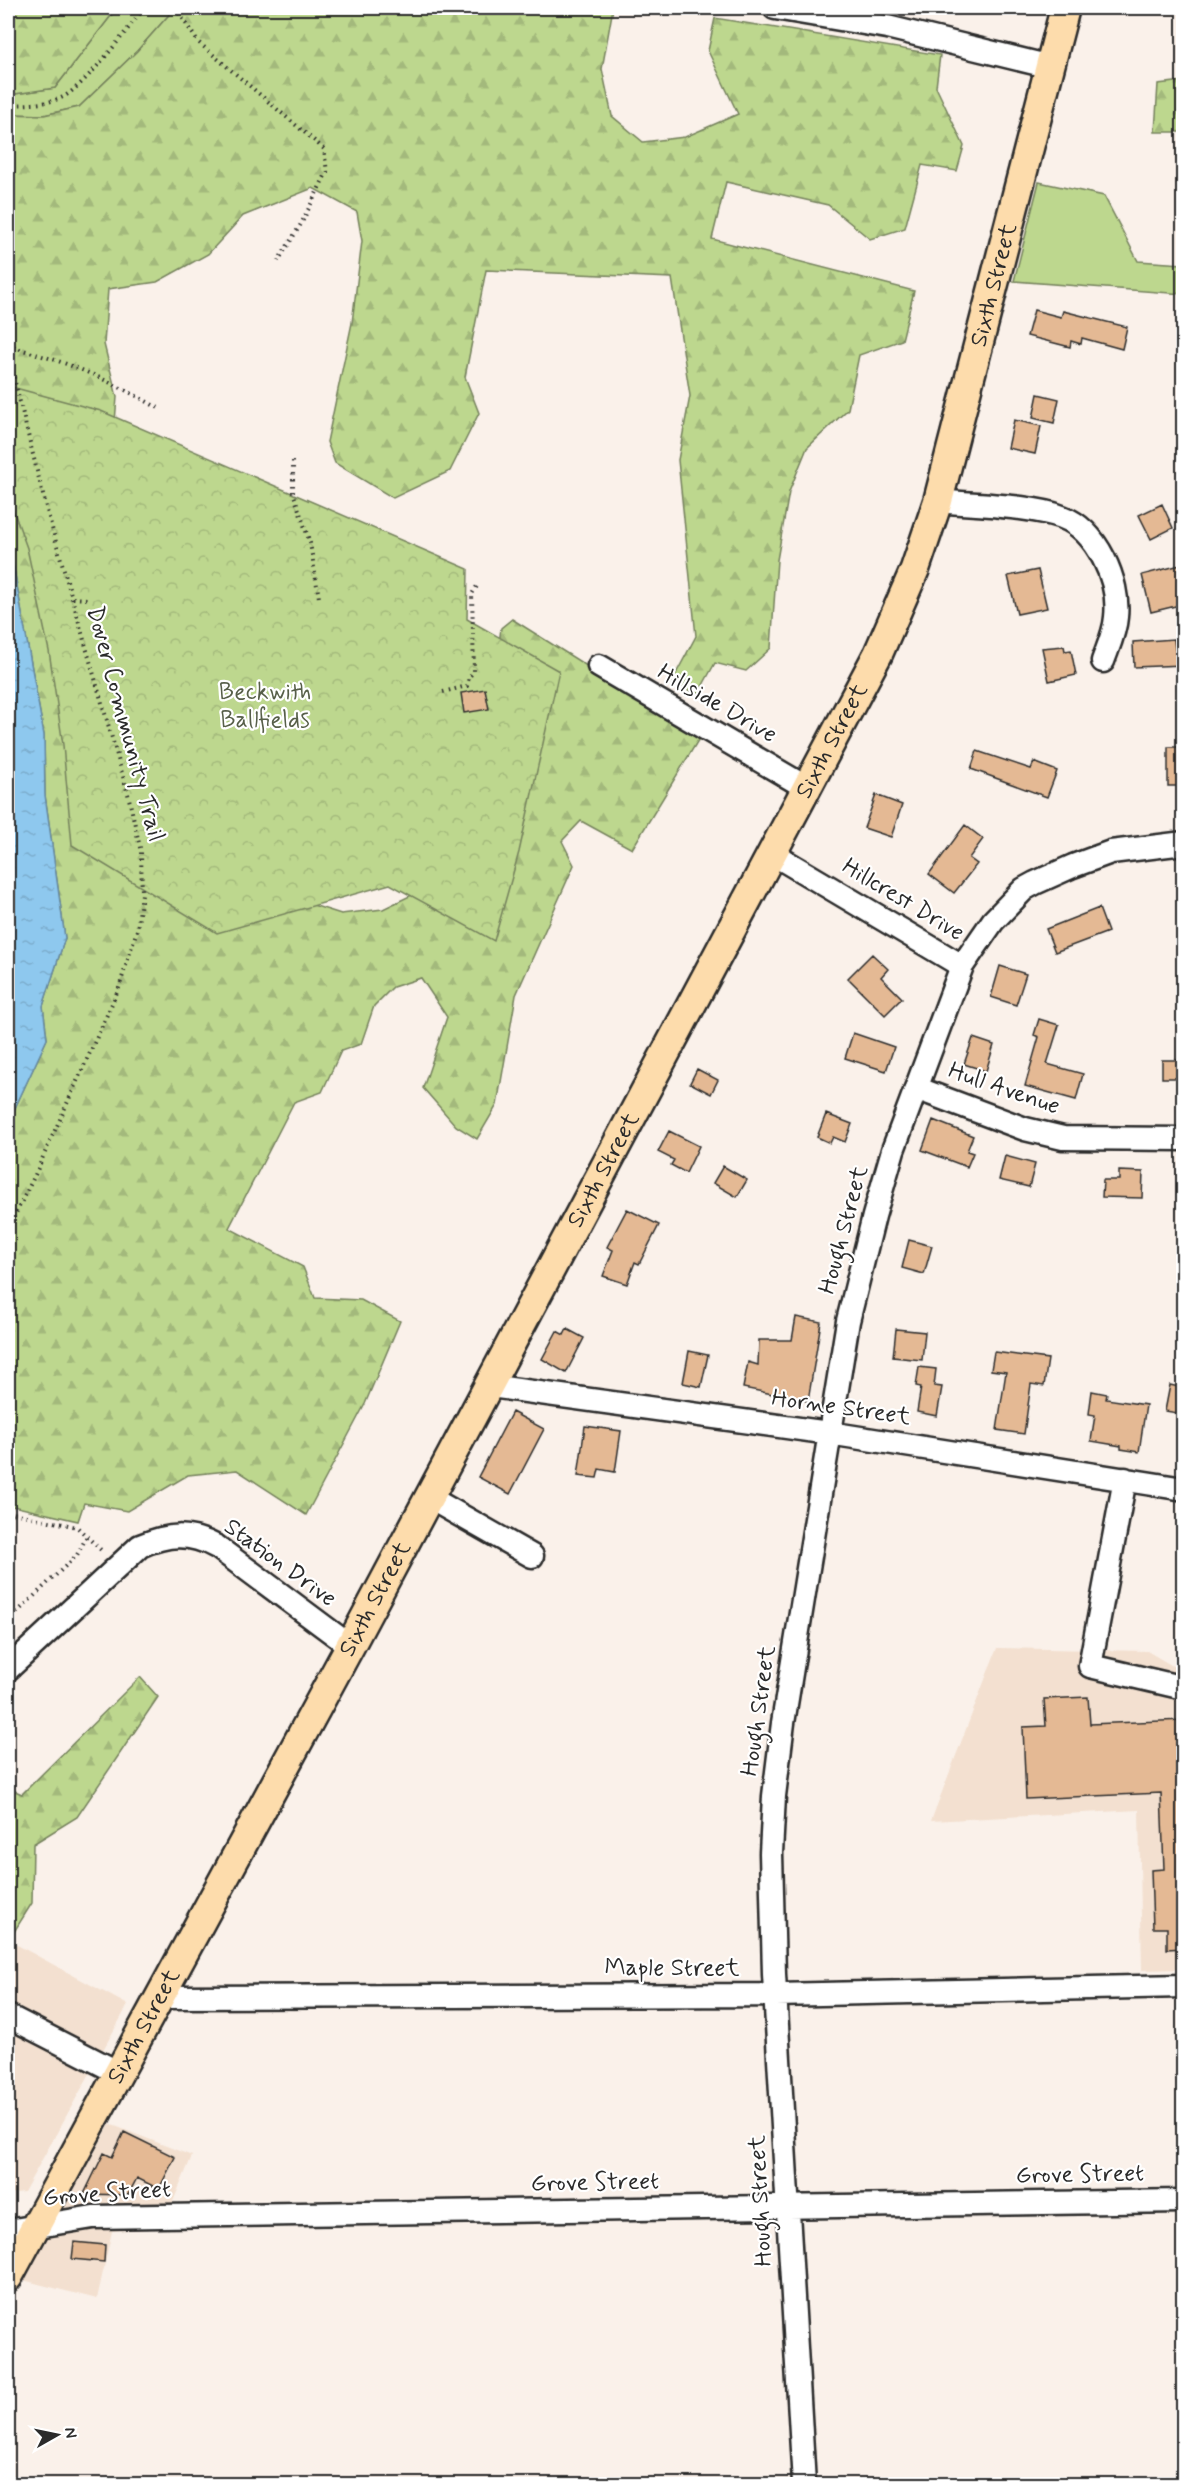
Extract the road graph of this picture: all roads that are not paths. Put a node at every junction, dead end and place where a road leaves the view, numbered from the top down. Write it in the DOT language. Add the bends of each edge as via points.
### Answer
graph roads {
  1 [pos="775,8"];
  2 [pos="1065,8"];
  3 [pos="1051,67"];
  4 [pos="938,501"];
  5 [pos="1102,661"];
  6 [pos="599,666"];
  7 [pos="807,788"];
  8 [pos="1184,843"];
  9 [pos="773,854"];
  10 [pos="962,966"];
  11 [pos="916,1088"];
  12 [pos="1184,1139"];
  13 [pos="490,1386"];
  14 [pos="829,1433"];
  15 [pos="1125,1479"];
  16 [pos="1184,1489"];
  17 [pos="430,1498"];
  18 [pos="532,1556"];
  19 [pos="350,1646"];
  20 [pos="8,1669"];
  21 [pos="1184,1688"];
  22 [pos="1184,1986"];
  23 [pos="776,1995"];
  24 [pos="160,1997"];
  25 [pos="8,2016"];
  26 [pos="118,2073"];
  27 [pos="1184,2201"];
  28 [pos="789,2208"];
  29 [pos="36,2225"];
  30 [pos="8,2231"];
  31 [pos="8,2277"];
  32 [pos="804,2484"];
  1 -- 3 [label="street" via="887,27"];
  2 -- 3 [label="main road, Sixth Street"];
  3 -- 4 [label="main road, Sixth Street"];
  4 -- 5 [label="street" via="1050,513 1065,518 1086,534 1102,556 1116,595 1114,631"];
  4 -- 7 [label="main road, Sixth Street" via="898,612"];
  6 -- 7 [label="street, Hillside Drive"];
  7 -- 9 [label="main road, Sixth Street"];
  8 -- 10 [label="street, Hillcrest Drive" via="1111,852 1024,889 993,921"];
  9 -- 10 [label="street, Hillcrest Drive"];
  9 -- 13 [label="main road, Sixth Street"];
  10 -- 11 [label="street, Hough Street"];
  11 -- 12 [label="street, Hull Avenue" via="1025,1129 1063,1138"];
  11 -- 14 [label="street, Hough Street" via="866,1244"];
  13 -- 14 [label="street, Horne Street"];
  13 -- 17 [label="main road, Sixth Street"];
  14 -- 15 [label="street, Horne Street"];
  14 -- 23 [label="street, Hough Street" via="774,1796 771,1853"];
  15 -- 16 [label="street, Horne Street"];
  15 -- 21 [label="street" via="1090,1666"];
  17 -- 18 [label="street"];
  17 -- 19 [label="main road, Sixth Street"];
  19 -- 20 [label="street, Station Drive" via="217,1546 178,1534 140,1546"];
  19 -- 24 [label="main road, Sixth Street"];
  22 -- 23 [label="street, Maple Street"];
  23 -- 24 [label="street, Maple Street"];
  23 -- 28 [label="street, Hough Street"];
  24 -- 26 [label="main road, Sixth Street"];
  25 -- 26 [label="street"];
  26 -- 29 [label="main road, Sixth Street"];
  27 -- 28 [label="street, Grove Street"];
  28 -- 29 [label="street, Grove Street" via="93,2217"];
  28 -- 32 [label="street, Hough Street"];
  29 -- 30 [label="street, Grove Street"];
  29 -- 31 [label="main road, Sixth Street"];
}
